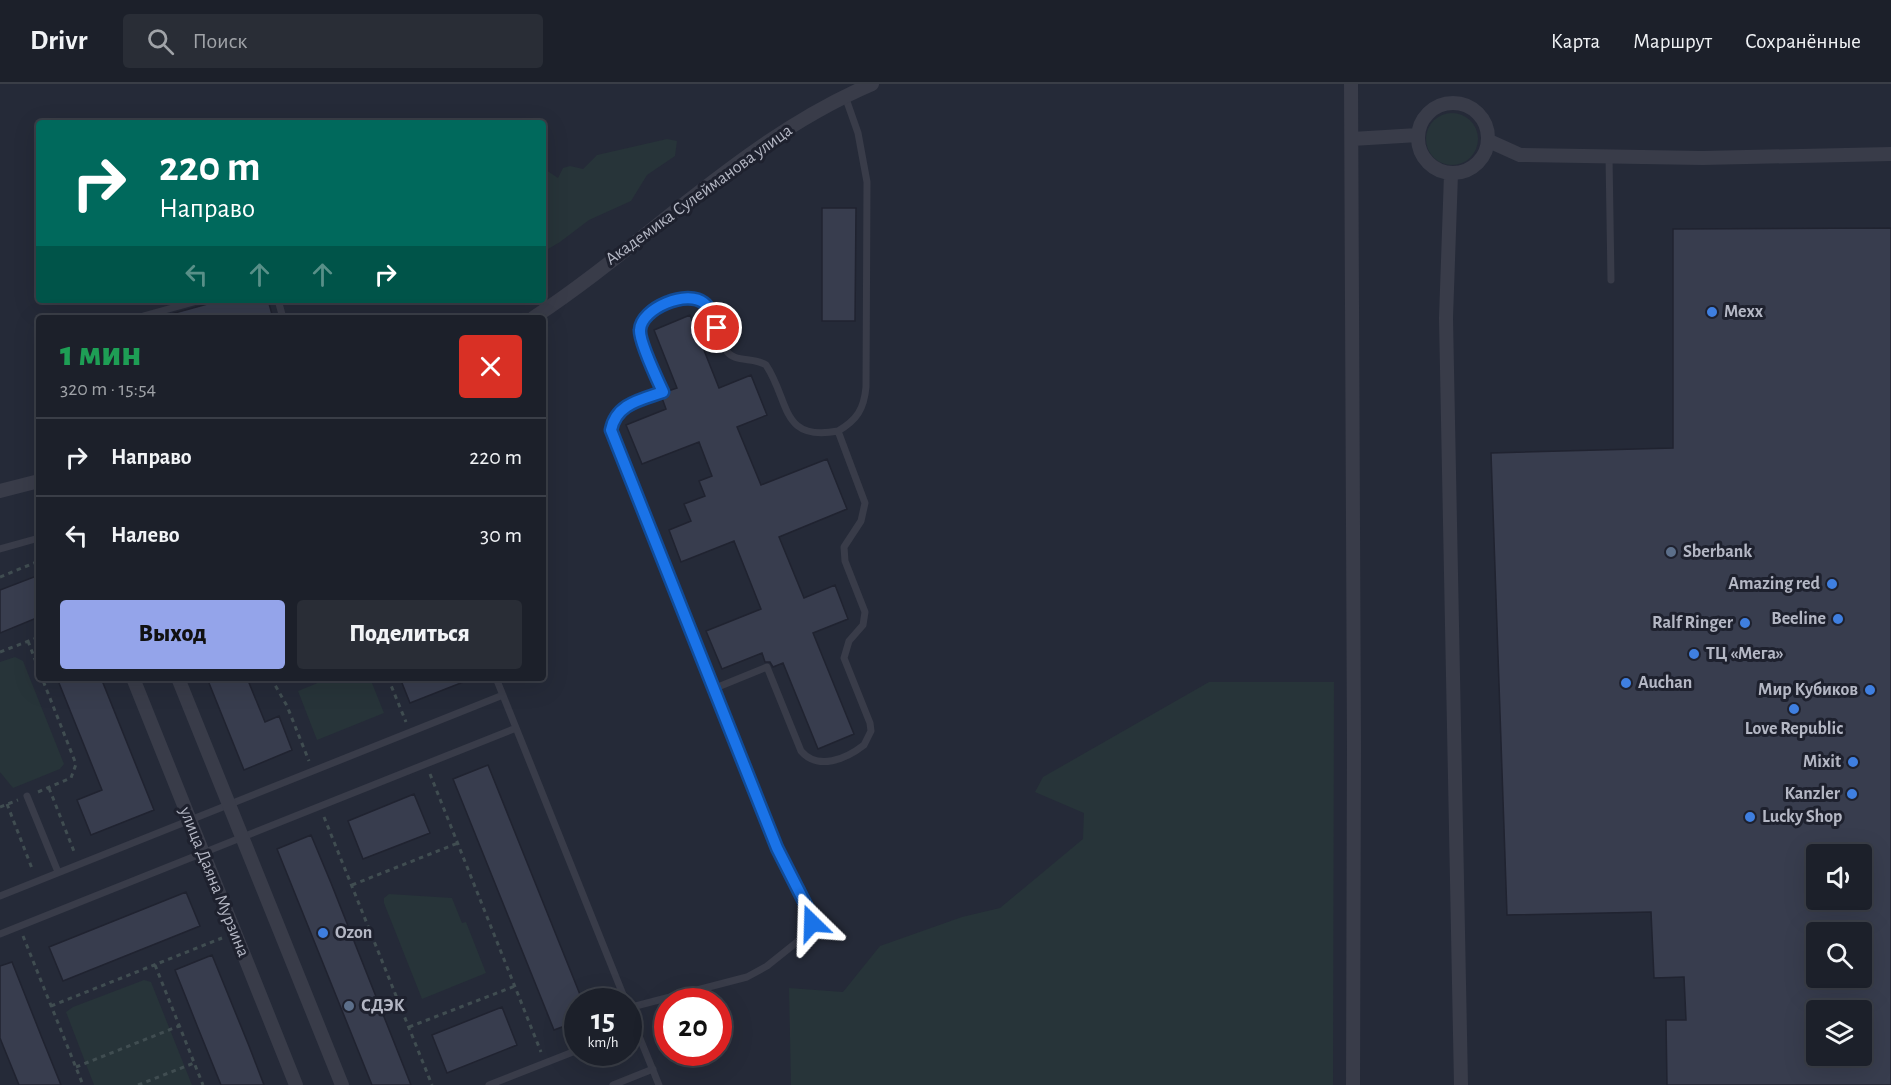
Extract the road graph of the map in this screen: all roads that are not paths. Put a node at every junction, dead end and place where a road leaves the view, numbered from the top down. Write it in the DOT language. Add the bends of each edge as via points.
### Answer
graph roads {
  1 [pos="872,84"];
  2 [pos="1351,84"];
  3 [pos="845,96"];
  4 [pos="1418,135"];
  5 [pos="1352,139"];
  6 [pos="1489,141"];
  7 [pos="1891,153"];
  8 [pos="1609,156"];
  9 [pos="1451,174"];
  10 [pos="1611,280"];
  11 [pos="190,303"];
  12 [pos="147,315"];
  13 [pos="537,315"];
  14 [pos="838,431"];
  15 [pos="36,482"];
  16 [pos="0,491"];
  17 [pos="36,539"];
  18 [pos="0,549"];
  19 [pos="134,681"];
  20 [pos="179,681"];
  21 [pos="497,681"];
  22 [pos="712,689"];
  23 [pos="503,695"];
  24 [pos="516,728"];
  25 [pos="27,796"];
  26 [pos="229,804"];
  27 [pos="190,820"];
  28 [pos="242,837"];
  29 [pos="203,853"];
  30 [pos="58,872"];
  31 [pos="0,896"];
  32 [pos="0,934"];
  33 [pos="620,988"];
  34 [pos="642,1004"];
  35 [pos="642,1048"];
  36 [pos="564,1055"];
  37 [pos="653,1069"];
  38 [pos="296,1085"];
  39 [pos="342,1085"];
  40 [pos="489,1085"];
  41 [pos="613,1085"];
  42 [pos="659,1085"];
  43 [pos="1353,1085"];
  44 [pos="1461,1085"];
  1 -- 3 [label="street, Академика Сулейманова улица"];
  2 -- 5 [label="street"];
  3 -- 13 [label="street, Академика Сулейманова улица" via="790,127"];
  3 -- 14 [label="lane" via="860,142 867,182 866,387 861,412"];
  4 -- 5 [label="street"];
  4 -- 6 [label="street" via="1428,113 1439,105 1456,103 1474,109 1485,122"];
  4 -- 9 [label="street" via="1419,148 1428,164"];
  5 -- 43 [label="street"];
  6 -- 8 [label="street" via="1520,154"];
  6 -- 9 [label="street" via="1479,163"];
  7 -- 8 [label="street"];
  8 -- 10 [label="lane"];
  9 -- 44 [label="street" via="1446,318"];
  11 -- 12 [label="lane"];
  14 -- 22 [label="lane" via="865,504 861,521 844,547 845,561 865,612 863,625 849,641 844,657 870,723 869,739 858,750 827,763 812,761 801,751 767,667"];
  14 -- 22 [label="lane" via="811,433 791,423 766,365 729,354 704,303 685,298 644,316 640,334 663,392 624,407 616,415 611,430"];
  15 -- 16 [label="street"];
  17 -- 18 [label="lane"];
  19 -- 27 [label="street, улица Даяна Мурзина"];
  20 -- 26 [label="street"];
  21 -- 23 [label="lane"];
  22 -- 34 [label="lane" via="812,923 802,938 747,977"];
  23 -- 24 [label="lane"];
  23 -- 26 [label="lane"];
  24 -- 28 [label="lane"];
  24 -- 33 [label="lane"];
  25 -- 30 [label="lane"];
  26 -- 27 [label="lane"];
  26 -- 28 [label="street"];
  27 -- 29 [label="street, улица Даяна Мурзина"];
  27 -- 30 [label="lane"];
  28 -- 29 [label="lane"];
  28 -- 39 [label="street"];
  29 -- 32 [label="lane"];
  29 -- 38 [label="street, улица Даяна Мурзина"];
  30 -- 31 [label="lane"];
  35 -- 37 [label="lane"];
  36 -- 40 [label="lane"];
  37 -- 41 [label="lane"];
  37 -- 42 [label="lane"];
}
